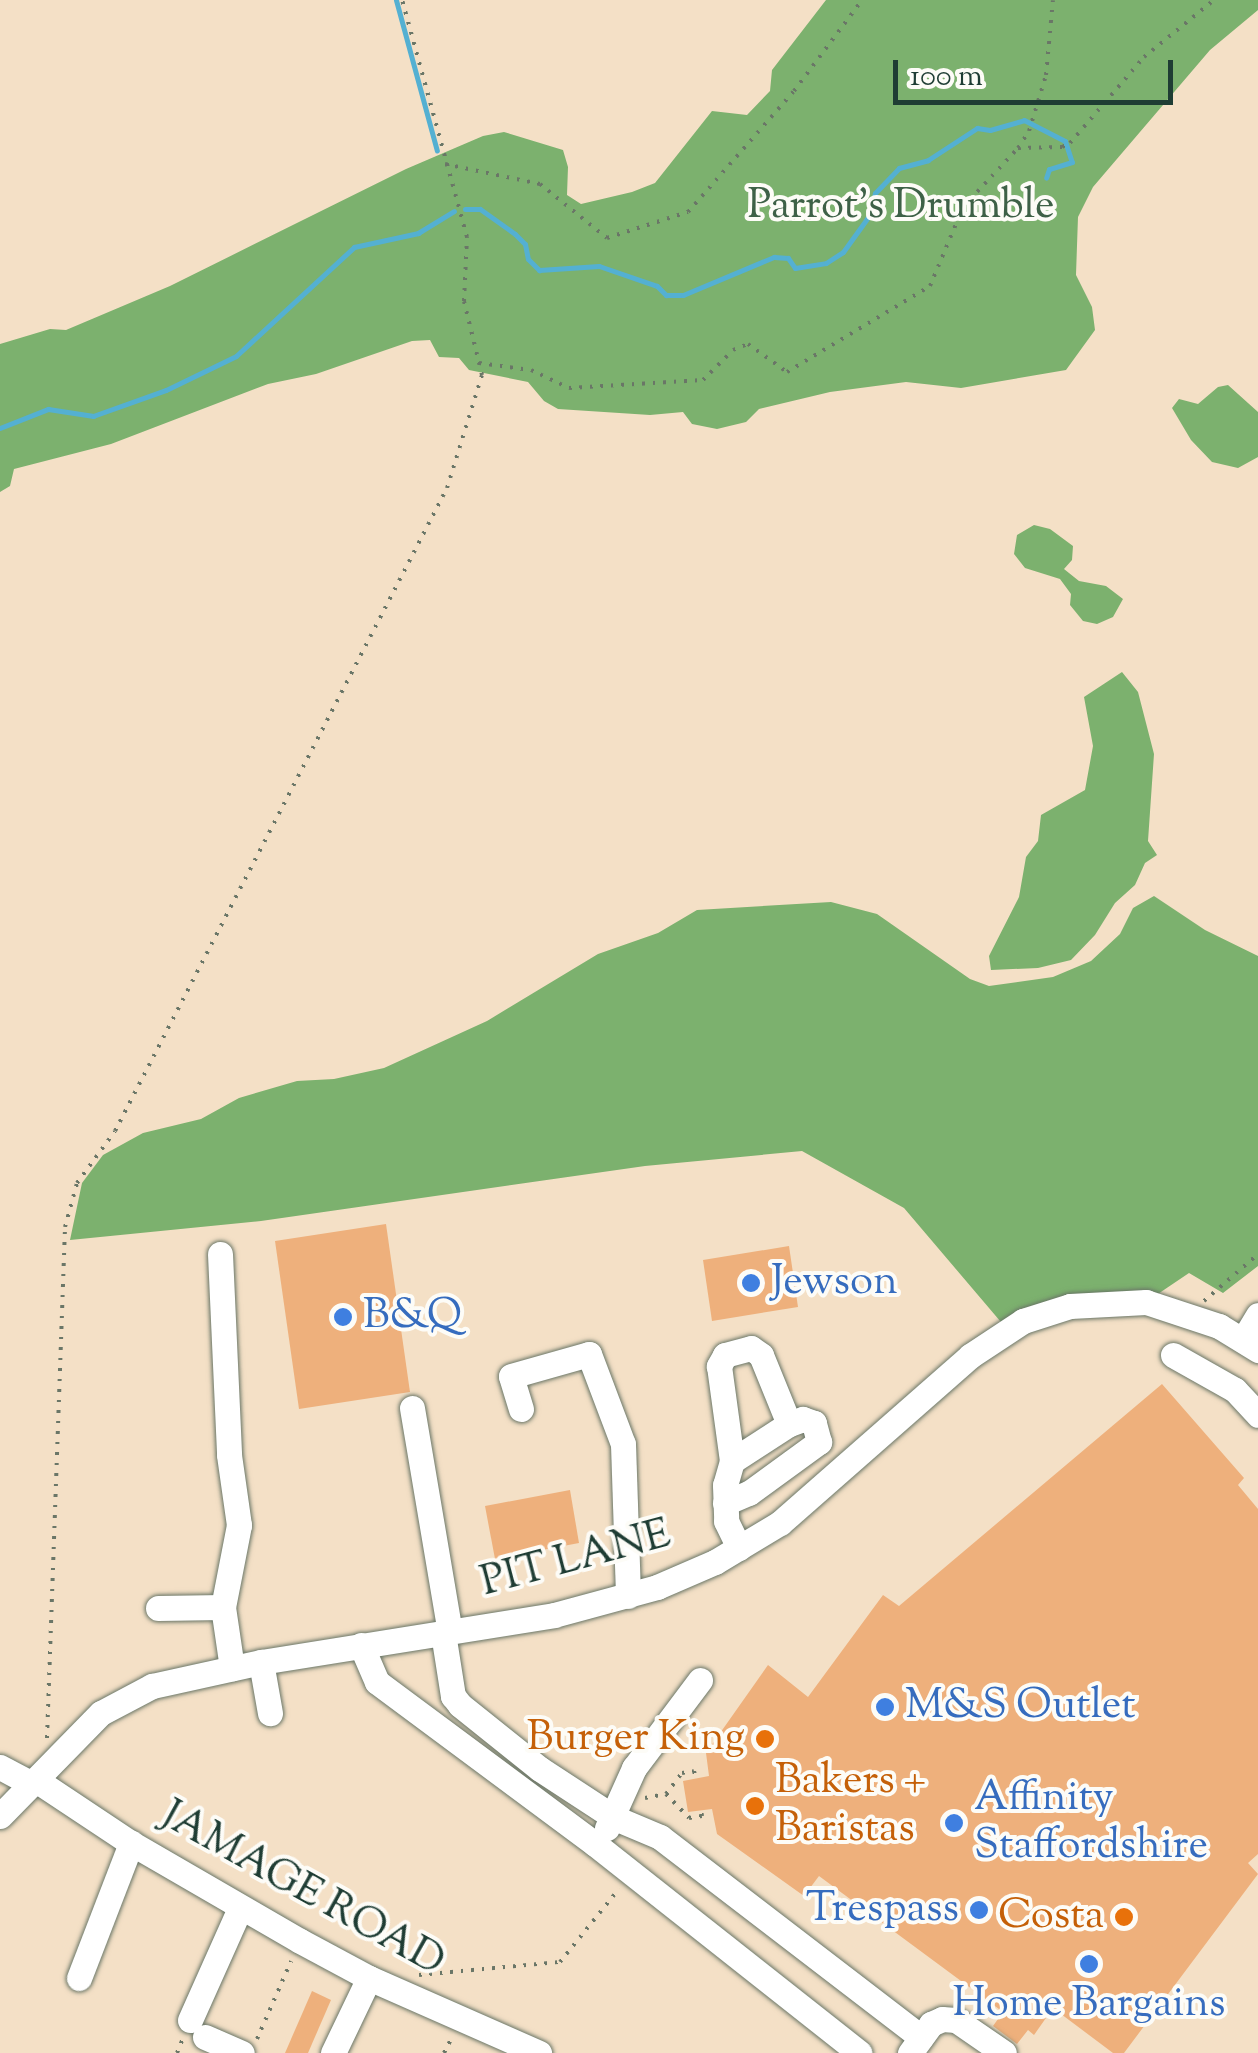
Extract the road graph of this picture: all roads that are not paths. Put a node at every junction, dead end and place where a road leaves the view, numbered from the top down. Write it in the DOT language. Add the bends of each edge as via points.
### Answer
graph roads {
  1 [pos="220,1254"];
  2 [pos="1258,1315"];
  3 [pos="1251,1345"];
  4 [pos="1173,1356"];
  5 [pos="412,1408"];
  6 [pos="521,1409"];
  7 [pos="1258,1414"];
  8 [pos="789,1424"];
  9 [pos="732,1461"];
  10 [pos="726,1503"];
  11 [pos="738,1548"];
  12 [pos="628,1596"];
  13 [pos="223,1607"];
  14 [pos="158,1608"];
  15 [pos="446,1633"];
  16 [pos="361,1645"];
  17 [pos="261,1662"];
  18 [pos="232,1668"];
  19 [pos="700,1680"];
  20 [pos="270,1714"];
  21 [pos="0,1766"];
  22 [pos="540,1769"];
  23 [pos="34,1782"];
  24 [pos="522,1790"];
  25 [pos="0,1816"];
  26 [pos="615,1818"];
  27 [pos="130,1843"];
  28 [pos="595,1844"];
  29 [pos="240,1908"];
  30 [pos="79,1978"];
  31 [pos="377,1982"];
  32 [pos="916,2045"];
  33 [pos="242,2053"];
  34 [pos="333,2053"];
  35 [pos="539,2053"];
  36 [pos="860,2053"];
  37 [pos="1004,2053"];
  1 -- 13 [label="street" via="238,1525"];
  2 -- 3 [label="street"];
  3 -- 11 [label="street, PIT LANE" via="1188,1313 1146,1302 1070,1306 1006,1328 780,1524"];
  4 -- 7 [label="street" via="1235,1390"];
  5 -- 15 [label="street"];
  6 -- 12 [label="street" via="511,1376 589,1354 623,1444"];
  8 -- 9 [label="street"];
  8 -- 9 [label="street" via="761,1355 751,1348 724,1355 718,1366"];
  8 -- 10 [label="street" via="814,1423 818,1442"];
  9 -- 10 [label="street"];
  10 -- 11 [label="street"];
  11 -- 12 [label="street, PIT LANE"];
  12 -- 15 [label="street, PIT LANE"];
  13 -- 14 [label="street"];
  13 -- 18 [label="street"];
  15 -- 16 [label="street, PIT LANE"];
  15 -- 22 [label="street" via="453,1696"];
  16 -- 17 [label="street, PIT LANE"];
  16 -- 24 [label="street" via="377,1682"];
  17 -- 18 [label="street, PIT LANE"];
  17 -- 20 [label="street"];
  18 -- 23 [label="street, PIT LANE" via="124,1698"];
  19 -- 26 [label="street" via="634,1768"];
  21 -- 23 [label="street, JAMAGE ROAD"];
  22 -- 24 [label="street"];
  22 -- 26 [label="street"];
  23 -- 25 [label="street, PIT LANE"];
  23 -- 27 [label="street, JAMAGE ROAD"];
  24 -- 28 [label="street"];
  26 -- 28 [label="street"];
  26 -- 32 [label="street" via="647,1831"];
  27 -- 29 [label="street, JAMAGE ROAD"];
  27 -- 30 [label="street"];
  28 -- 36 [label="street"];
  29 -- 31 [label="street, JAMAGE ROAD"];
  29 -- 33 [label="street" via="198,2028"];
  31 -- 34 [label="street"];
  31 -- 35 [label="street, JAMAGE ROAD"];
  32 -- 37 [label="street" via="931,2024 956,2020"];
}
